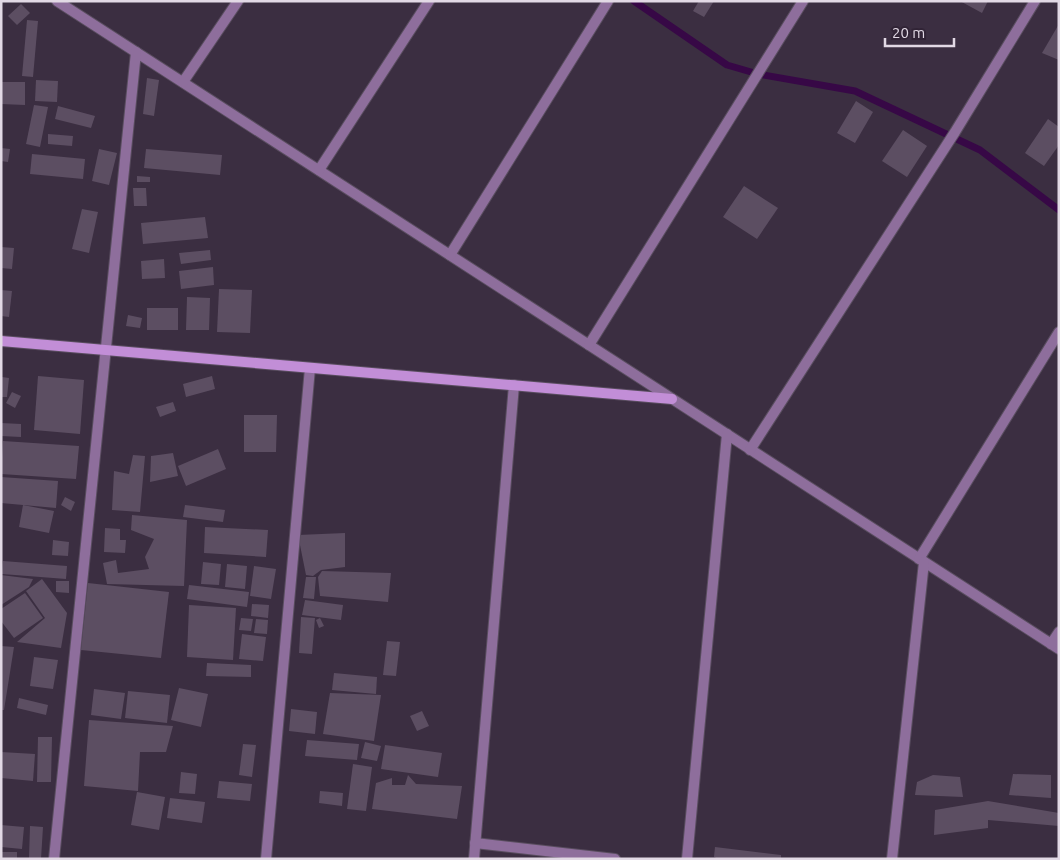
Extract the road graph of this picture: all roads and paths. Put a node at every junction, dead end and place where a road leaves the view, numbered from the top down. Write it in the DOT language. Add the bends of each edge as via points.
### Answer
graph roads {
  1 [pos="57,1"];
  2 [pos="238,1"];
  3 [pos="429,1"];
  4 [pos="608,1"];
  5 [pos="803,1"];
  6 [pos="1035,1"];
  7 [pos="136,52"];
  8 [pos="183,82"];
  9 [pos="319,170"];
  10 [pos="450,255"];
  11 [pos="1059,332"];
  12 [pos="1,341"];
  13 [pos="589,345"];
  14 [pos="106,350"];
  15 [pos="310,368"];
  16 [pos="514,385"];
  17 [pos="672,399"];
  18 [pos="727,434"];
  19 [pos="750,450"];
  20 [pos="922,560"];
  21 [pos="1059,632"];
  22 [pos="1055,646"];
  23 [pos="475,843"];
  24 [pos="54,859"];
  25 [pos="266,859"];
  26 [pos="474,859"];
  27 [pos="615,859"];
  28 [pos="687,859"];
  29 [pos="892,859"];
  1 -- 7 [label="street"];
  2 -- 8 [label="street"];
  3 -- 9 [label="street"];
  4 -- 10 [label="street"];
  5 -- 13 [label="street"];
  6 -- 19 [label="street"];
  7 -- 8 [label="street"];
  7 -- 14 [label="street"];
  8 -- 9 [label="street"];
  9 -- 10 [label="street"];
  10 -- 13 [label="street"];
  11 -- 20 [label="street"];
  12 -- 14 [label="street"];
  13 -- 17 [label="street"];
  14 -- 15 [label="street"];
  14 -- 24 [label="street"];
  15 -- 16 [label="street"];
  15 -- 25 [label="street"];
  16 -- 17 [label="street"];
  16 -- 23 [label="street"];
  17 -- 18 [label="street"];
  18 -- 19 [label="street"];
  18 -- 28 [label="street"];
  19 -- 20 [label="street"];
  20 -- 22 [label="street"];
  20 -- 29 [label="street"];
  21 -- 22 [label="street"];
  23 -- 26 [label="street"];
  23 -- 27 [label="street"];
}
